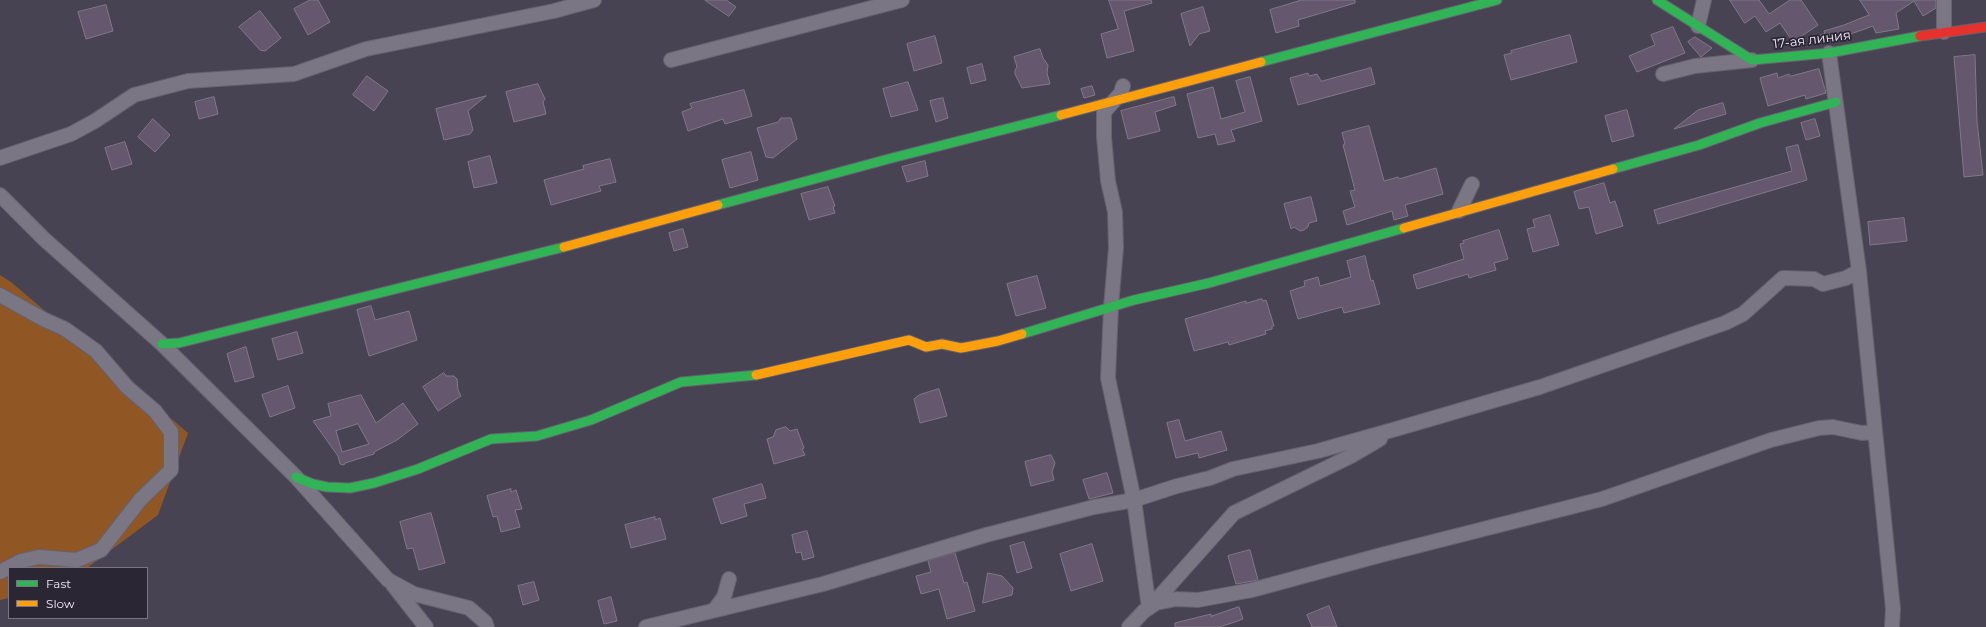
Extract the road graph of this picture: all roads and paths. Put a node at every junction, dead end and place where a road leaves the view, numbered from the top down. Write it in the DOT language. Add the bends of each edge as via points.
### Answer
graph roads {
  1 [pos="594,0"];
  2 [pos="902,0"];
  3 [pos="1497,0"];
  4 [pos="1657,0"];
  5 [pos="1704,0"];
  6 [pos="1944,0"];
  7 [pos="1698,26"];
  8 [pos="1986,27"];
  9 [pos="1944,32"];
  10 [pos="1828,53"];
  11 [pos="671,60"];
  12 [pos="1752,60"];
  13 [pos="1663,74"];
  14 [pos="1123,86"];
  15 [pos="1112,102"];
  16 [pos="1836,102"];
  17 [pos="0,158"];
  18 [pos="1472,184"];
  19 [pos="0,196"];
  20 [pos="1459,211"];
  21 [pos="1859,271"];
  22 [pos="0,295"];
  23 [pos="1111,307"];
  24 [pos="162,344"];
  25 [pos="1396,429"];
  26 [pos="1875,432"];
  27 [pos="296,477"];
  28 [pos="1134,500"];
  29 [pos="10,567"];
  30 [pos="729,579"];
  31 [pos="388,580"];
  32 [pos="1149,608"];
  33 [pos="715,609"];
  34 [pos="426,627"];
  35 [pos="487,627"];
  36 [pos="646,627"];
  37 [pos="1129,627"];
  38 [pos="1892,627"];
  1 -- 17 [label="street" via="554,11 366,49 294,74 188,81 134,95 71,134"];
  2 -- 11 [label="street"];
  3 -- 15 [label="street"];
  4 -- 7 [label="street"];
  5 -- 7 [label="street"];
  6 -- 9 [label="street"];
  7 -- 12 [label="street"];
  8 -- 9 [label="street, 17-ая линия"];
  9 -- 10 [label="street, 17-ая линия"];
  10 -- 12 [label="street, 17-ая линия"];
  10 -- 16 [label="street"];
  12 -- 13 [label="street" via="1695,66"];
  14 -- 15 [label="street" via="1121,93"];
  15 -- 23 [label="street" via="1104,112 1108,181 1115,212 1116,248"];
  15 -- 24 [label="street" via="459,274 184,342"];
  16 -- 20 [label="street" via="1760,123 1699,145"];
  16 -- 21 [label="street"];
  18 -- 20 [label="street"];
  19 -- 24 [label="street" via="44,239"];
  20 -- 23 [label="street" via="1209,283"];
  21 -- 25 [label="street" via="1846,278 1823,284 1814,279 1783,278 1743,314 1725,323 1540,387"];
  21 -- 26 [label="street"];
  22 -- 29 [label="street" via="65,329 96,351 127,387 155,411 171,432 171,470 140,500 101,550 77,560 39,557"];
  23 -- 27 [label="street" via="998,341 961,348 942,344 926,347 909,340 760,375 681,382 591,420 536,436 491,439 418,469 374,483 350,488 327,487"];
  23 -- 28 [label="street" via="1108,378"];
  24 -- 27 [label="street"];
  25 -- 28 [label="street" via="1318,451 1232,469"];
  25 -- 32 [label="street" via="1351,456 1234,513"];
  26 -- 32 [label="street" via="1819,428 1770,440 1602,499 1252,590 1198,600 1176,599 1156,603"];
  26 -- 38 [label="street" via="1893,609"];
  27 -- 31 [label="street"];
  28 -- 32 [label="street"];
  28 -- 33 [label="street" via="1094,507 986,535 823,584"];
  30 -- 33 [label="street" via="724,597"];
  31 -- 34 [label="street"];
  31 -- 35 [label="street" via="414,594 469,608"];
  32 -- 37 [label="street"];
  33 -- 36 [label="street"];
}
